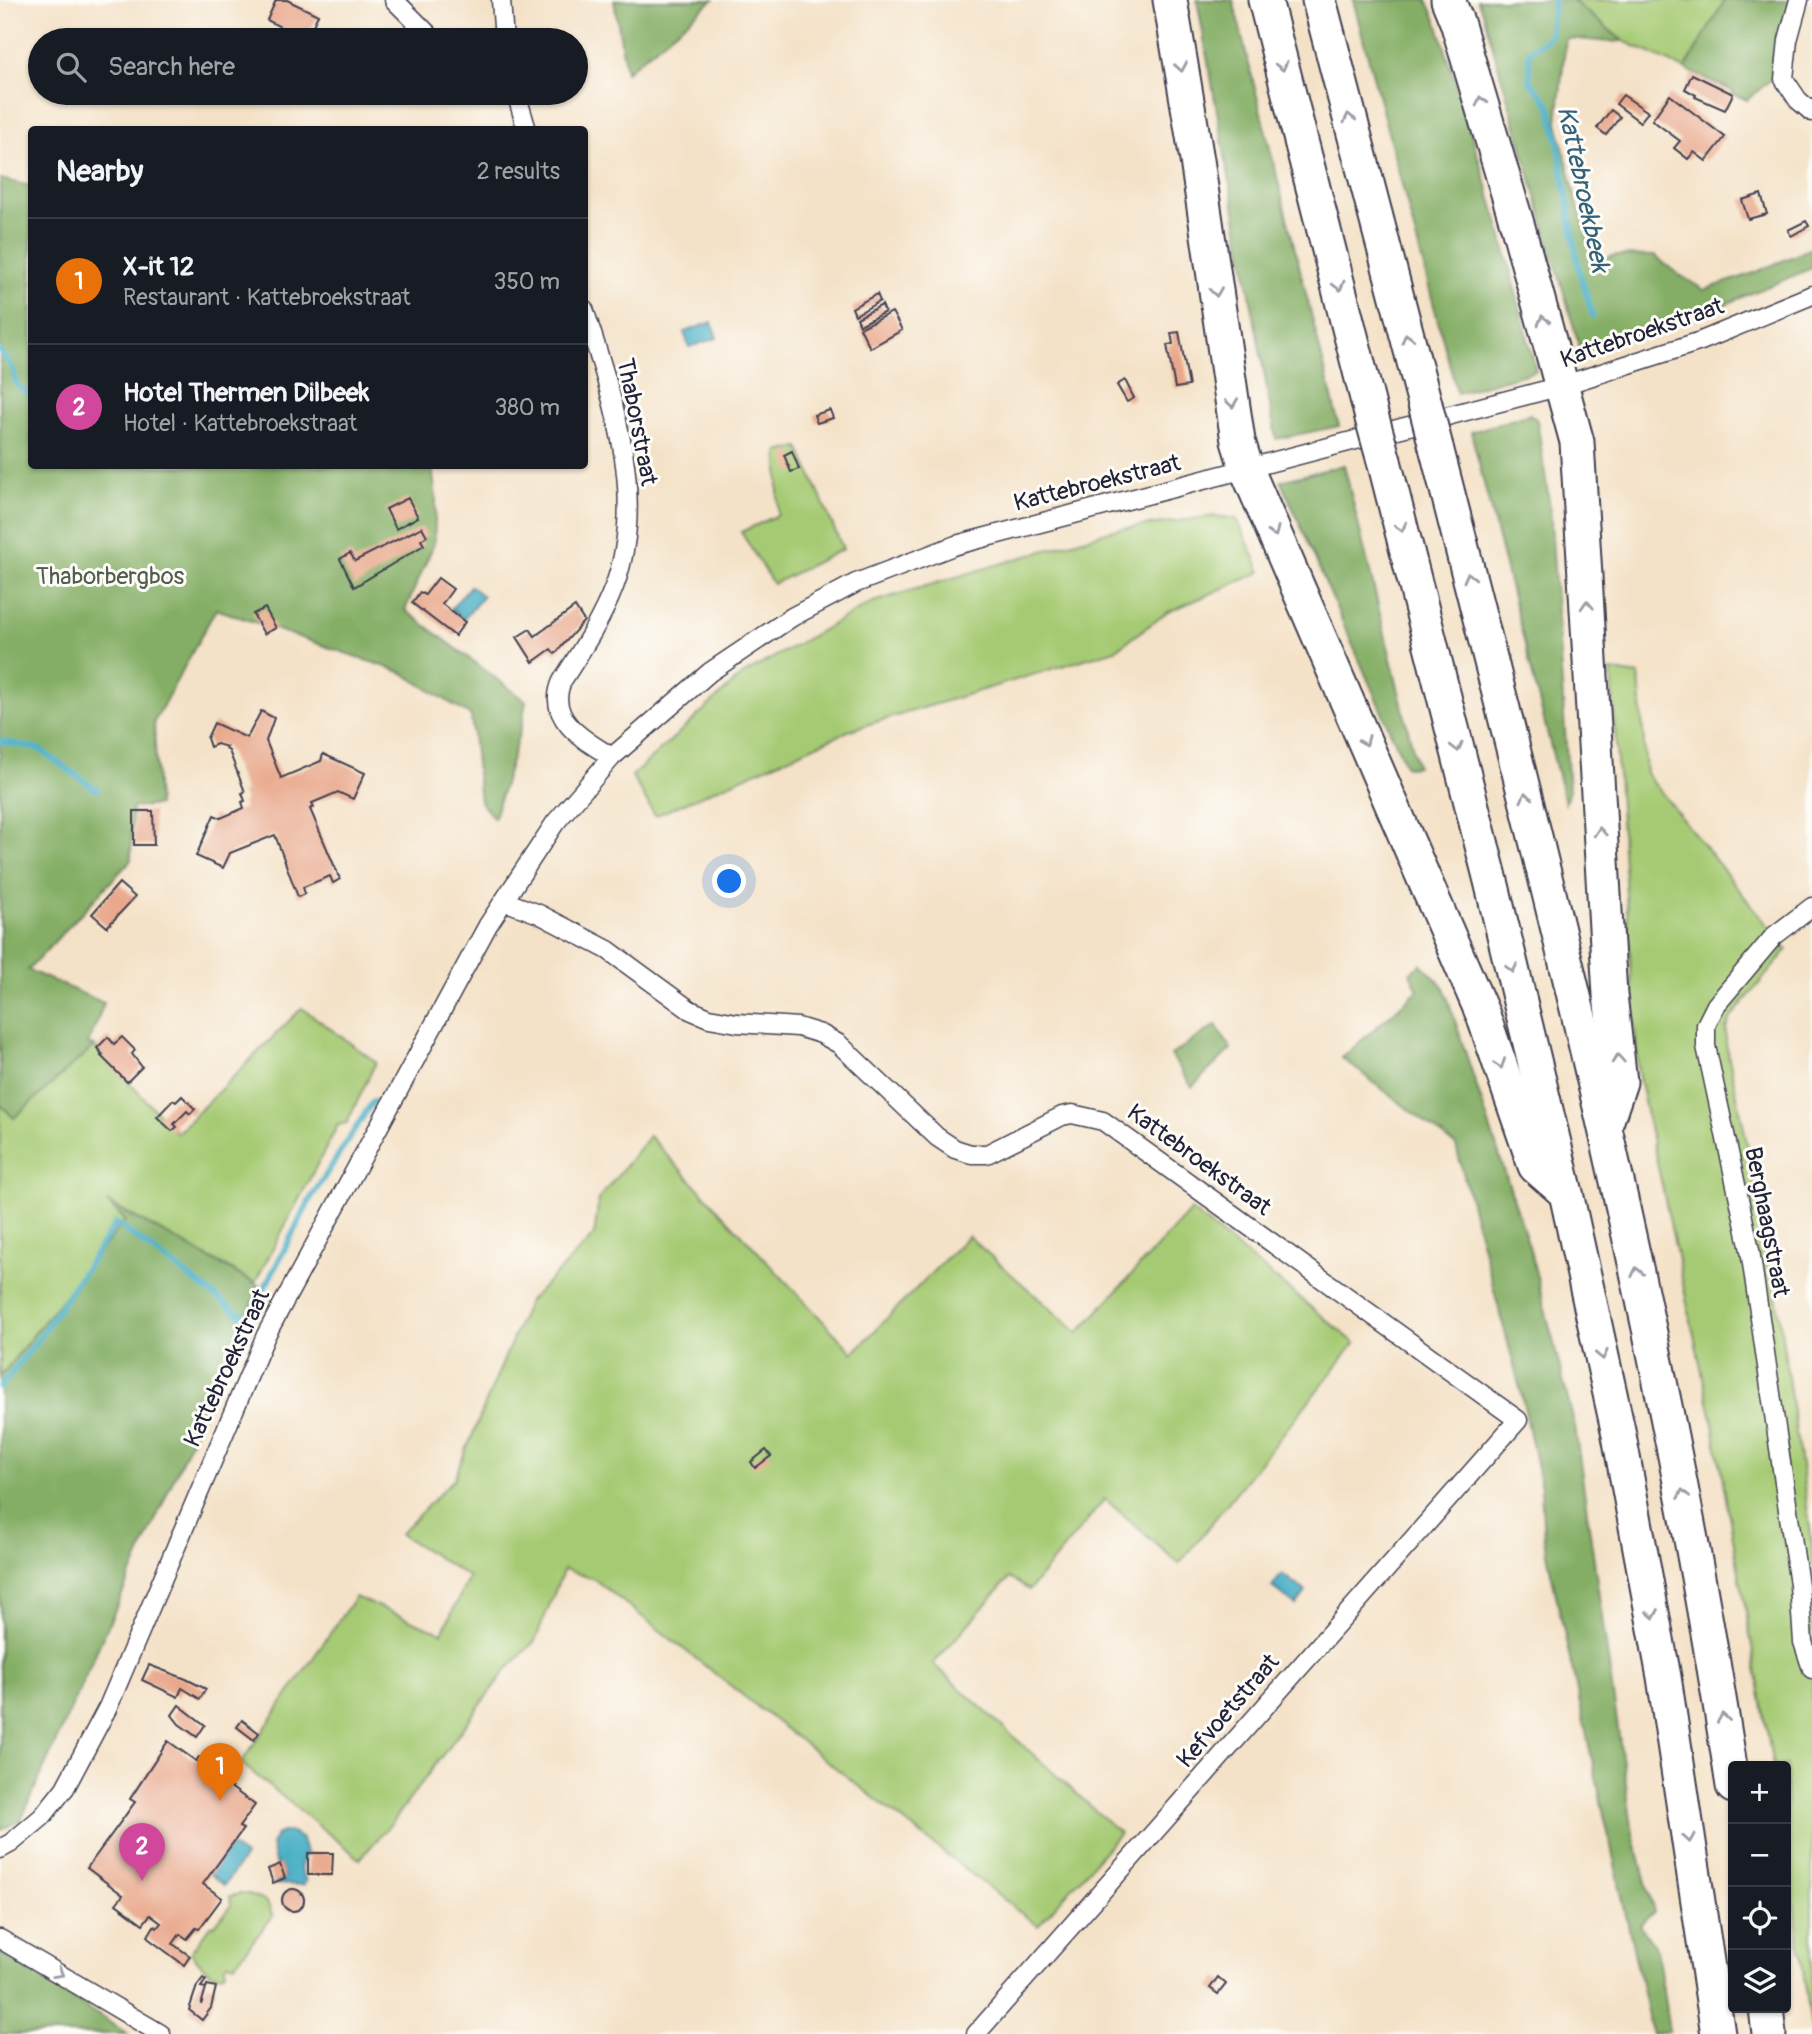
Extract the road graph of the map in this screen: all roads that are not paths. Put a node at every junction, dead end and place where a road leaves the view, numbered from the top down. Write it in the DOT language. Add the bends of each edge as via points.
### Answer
graph roads {
  1 [pos="394,0"];
  2 [pos="501,0"];
  3 [pos="1170,0"];
  4 [pos="1265,0"];
  5 [pos="1319,0"];
  6 [pos="1448,0"];
  7 [pos="1799,0"];
  8 [pos="422,28"];
  9 [pos="503,28"];
  10 [pos="520,105"];
  11 [pos="1812,112"];
  12 [pos="526,126"];
  13 [pos="1812,295"];
  14 [pos="588,321"];
  15 [pos="1561,386"];
  16 [pos="1247,470"];
  17 [pos="612,757"];
  18 [pos="504,901"];
  19 [pos="1812,907"];
  20 [pos="1606,1125"];
  21 [pos="1566,1193"];
  22 [pos="1518,1420"];
  23 [pos="1812,1670"];
  24 [pos="1729,1761"];
  25 [pos="0,1850"];
  26 [pos="0,1939"];
  27 [pos="1767,2013"];
  28 [pos="161,2034"];
  29 [pos="975,2034"];
  30 [pos="1718,2034"];
  31 [pos="1769,2034"];
  1 -- 8 [label="street"];
  2 -- 9 [label="street"];
  3 -- 16 [label="highway, one-way" via="1238,441"];
  4 -- 21 [label="highway, one-way, bridge" via="1492,881"];
  20 -- 5 [label="highway, one-way, bridge"];
  15 -- 6 [label="highway, one-way" via="1518,226"];
  7 -- 11 [label="street" via="1784,79"];
  10 -- 12 [label="street"];
  13 -- 15 [label="street, Kattebroekstraat" via="1701,341"];
  14 -- 17 [label="street, Thaborstraat" via="611,391 628,488 623,551 614,586 562,681 557,705 572,730"];
  15 -- 16 [label="street, Kattebroekstraat"];
  20 -- 15 [label="highway, one-way" via="1620,1082 1577,442"];
  16 -- 17 [label="street, Kattebroekstraat" via="956,545 856,583 792,617 710,672"];
  16 -- 21 [label="highway, one-way" via="1483,1015 1535,1166"];
  17 -- 18 [label="street, Kattebroekstraat" via="555,823"];
  18 -- 22 [label="street, Kattebroekstraat" via="608,950 690,1010 709,1018 798,1027 821,1034 839,1044 955,1150 987,1154 1072,1114 1103,1121"];
  18 -- 25 [label="street, Kattebroekstraat" via="265,1335 108,1707 65,1788 42,1817"];
  19 -- 23 [label="street, Berghaagstraat" via="1774,936 1716,1005 1706,1025 1706,1046 1750,1250 1803,1642"];
  24 -- 20 [label="highway, one-way" via="1688,1522"];
  21 -- 30 [label="highway, one-way" via="1619,1430 1664,1677"];
  22 -- 29 [label="street, Kefvoetstraat"];
  26 -- 28 [label="street, one-way"];
  27 -- 31 [label="highway"];
}
